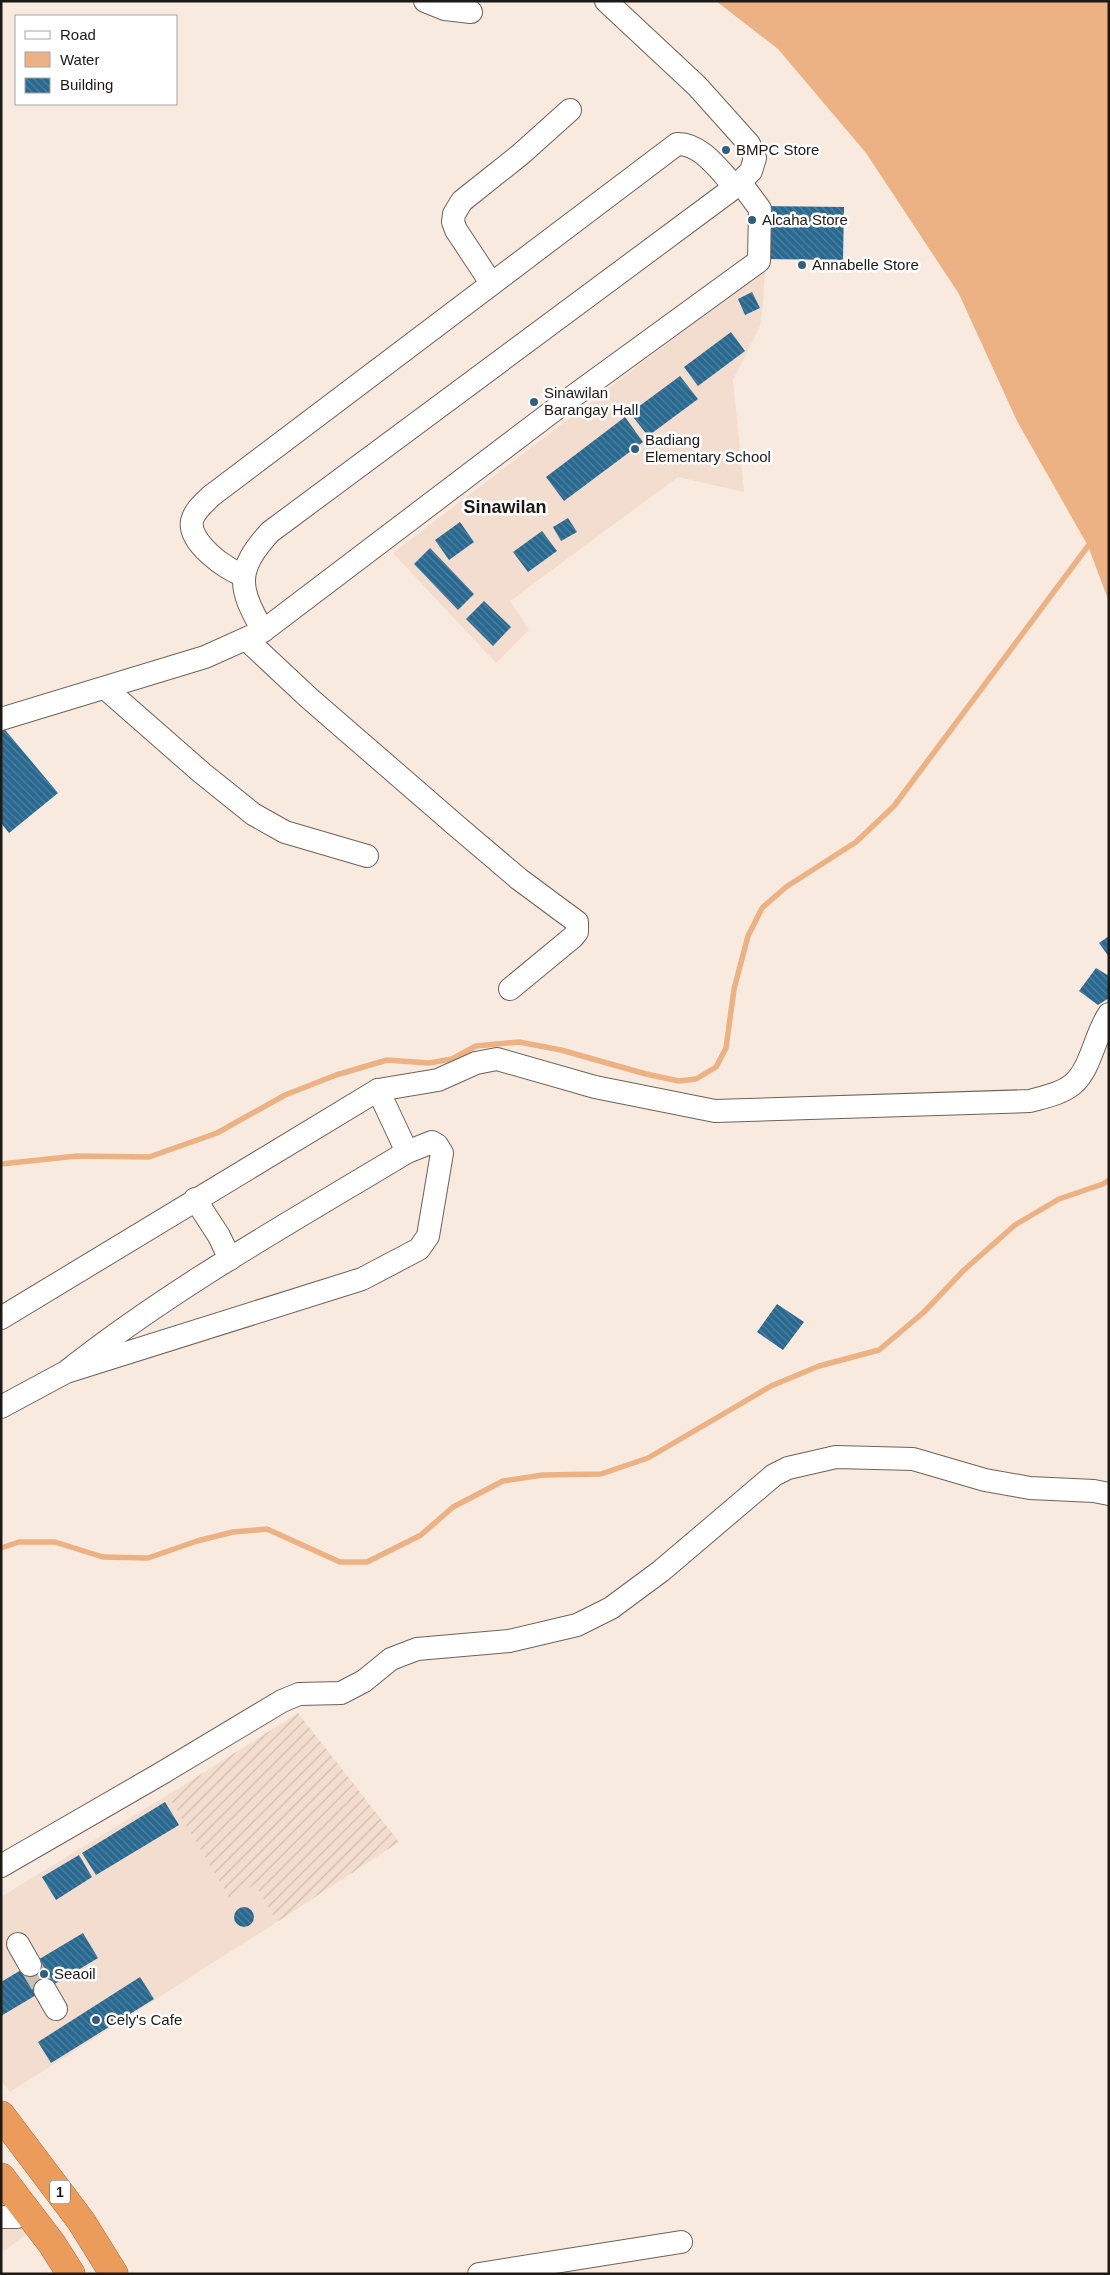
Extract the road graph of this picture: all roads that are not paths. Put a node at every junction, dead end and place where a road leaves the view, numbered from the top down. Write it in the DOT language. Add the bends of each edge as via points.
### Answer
graph roads {
  1 [pos="425,1"];
  2 [pos="606,1"];
  3 [pos="471,12"];
  4 [pos="570,110"];
  5 [pos="738,184"];
  6 [pos="491,283"];
  7 [pos="243,576"];
  8 [pos="254,635"];
  9 [pos="105,688"];
  10 [pos="1,719"];
  11 [pos="366,856"];
  12 [pos="510,988"];
  13 [pos="1109,1014"];
  14 [pos="378,1090"];
  15 [pos="407,1152"];
  16 [pos="195,1199"];
  17 [pos="230,1259"];
  18 [pos="1,1318"];
  19 [pos="66,1372"];
  20 [pos="1,1407"];
  21 [pos="1109,1494"];
  22 [pos="1,1866"];
  23 [pos="18,1944"];
  24 [pos="30,1965"];
  25 [pos="45,1990"];
  26 [pos="56,2009"];
  27 [pos="1,2115"];
  28 [pos="1,2177"];
  29 [pos="14,2213"];
  30 [pos="681,2242"];
  31 [pos="70,2274"];
  32 [pos="114,2274"];
  33 [pos="479,2274"];
  1 -- 3 [label="street" via="445,9"];
  2 -- 5 [label="street" via="697,86 749,144 755,163"];
  4 -- 6 [label="street" via="462,201 454,214 456,230"];
  5 -- 6 [label="street" via="695,148 677,144"];
  5 -- 7 [label="street" via="270,532 258,546"];
  5 -- 8 [label="street" via="760,209 759,261"];
  6 -- 7 [label="street" via="211,496 198,510 192,526 196,537 222,565"];
  7 -- 8 [label="street"];
  8 -- 9 [label="street" via="205,657"];
  8 -- 12 [label="street" via="309,698 466,834 577,922 577,932 573,937"];
  9 -- 10 [label="street"];
  9 -- 11 [label="street" via="253,814 285,832"];
  13 -- 14 [label="street" via="1080,1076 1073,1084 1055,1094 1030,1101 715,1111 595,1087 497,1058 476,1063 438,1080"];
  14 -- 15 [label="street"];
  14 -- 16 [label="street"];
  15 -- 17 [label="street"];
  15 -- 19 [label="street" via="432,1142 437,1144 442,1154 428,1236 419,1249 362,1278"];
  16 -- 17 [label="street"];
  16 -- 18 [label="street"];
  17 -- 19 [label="street" via="117,1331"];
  19 -- 20 [label="street"];
  21 -- 22 [label="street" via="1030,1488 985,1480 913,1459 836,1457 788,1468 774,1475 661,1571 611,1608 569,1627 509,1641 417,1649 391,1659 364,1681 341,1693 299,1694 282,1701"];
  23 -- 24 [label="street"];
  25 -- 26 [label="street"];
  27 -- 32 [label="highway, 1" via="81,2221"];
  28 -- 29 [label="highway, 1"];
  29 -- 31 [label="highway, 1"];
  30 -- 33 [label="street"];
}
